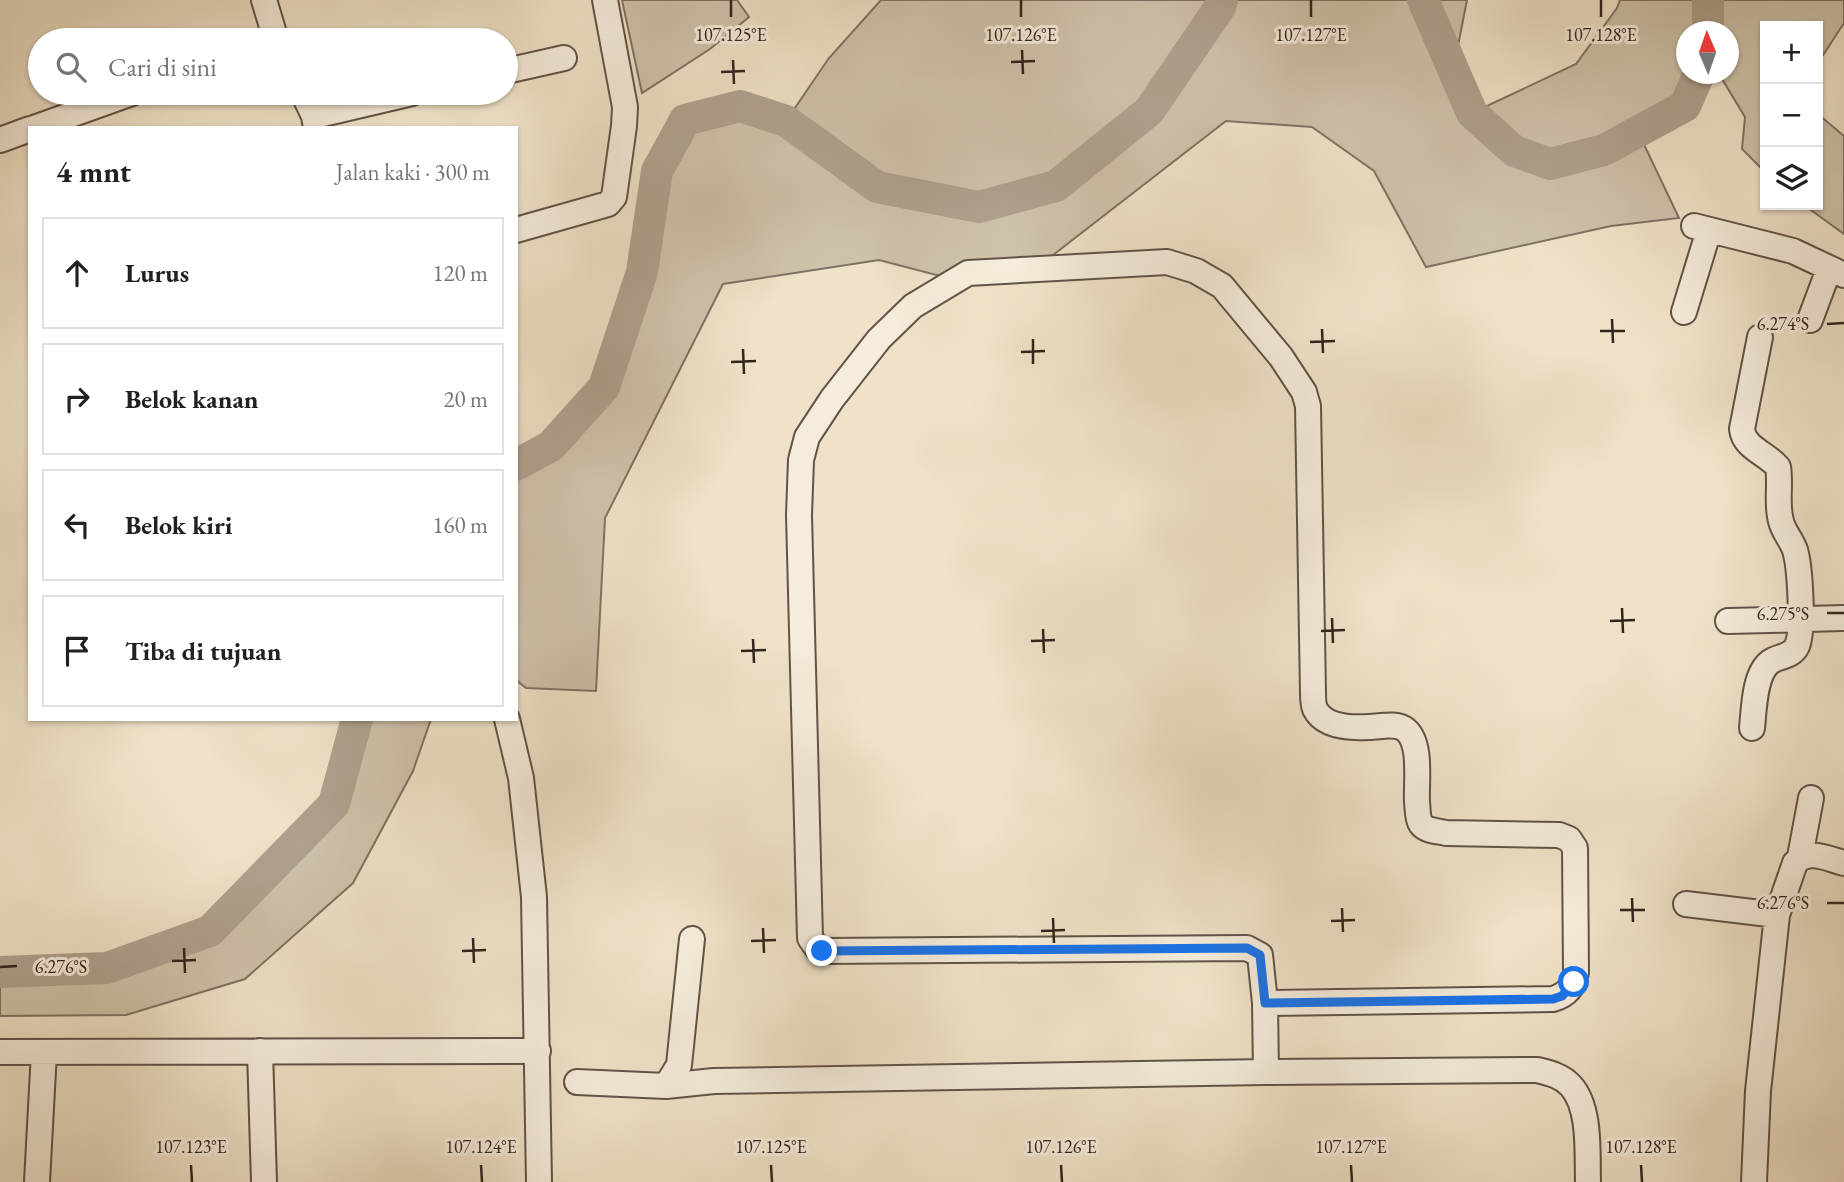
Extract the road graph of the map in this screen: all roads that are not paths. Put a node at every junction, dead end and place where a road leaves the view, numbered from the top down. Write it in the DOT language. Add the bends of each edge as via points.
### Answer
graph roads {
  1 [pos="264,0"];
  2 [pos="605,0"];
  3 [pos="272,28"];
  4 [pos="564,58"];
  5 [pos="518,68"];
  6 [pos="99,105"];
  7 [pos="308,105"];
  8 [pos="372,105"];
  9 [pos="315,122"];
  10 [pos="40,126"];
  11 [pos="28,130"];
  12 [pos="0,140"];
  13 [pos="518,229"];
  14 [pos="1836,272"];
  15 [pos="1684,312"];
  16 [pos="1810,320"];
  17 [pos="1760,337"];
  18 [pos="1844,618"];
  19 [pos="1801,619"];
  20 [pos="1728,621"];
  21 [pos="508,721"];
  22 [pos="1752,729"];
  23 [pos="1811,798"];
  24 [pos="1800,857"];
  25 [pos="1844,863"];
  26 [pos="1686,904"];
  27 [pos="1777,915"];
  28 [pos="692,939"];
  29 [pos="1265,1003"];
  30 [pos="260,1051"];
  31 [pos="538,1051"];
  32 [pos="0,1052"];
  33 [pos="44,1052"];
  34 [pos="1266,1072"];
  35 [pos="577,1082"];
  36 [pos="666,1086"];
  37 [pos="37,1182"];
  38 [pos="264,1182"];
  39 [pos="539,1182"];
  40 [pos="1588,1182"];
  41 [pos="1754,1182"];
  1 -- 3 [label="street"];
  2 -- 13 [label="street" via="625,107 614,197 608,204"];
  4 -- 5 [label="street"];
  6 -- 10 [label="street"];
  7 -- 9 [label="street"];
  8 -- 9 [label="street"];
  11 -- 12 [label="street"];
  14 -- 15 [label="street" via="1793,251 1702,228"];
  14 -- 16 [label="street"];
  17 -- 19 [label="street" via="1743,438 1778,467 1780,521 1796,552"];
  18 -- 19 [label="street"];
  19 -- 20 [label="street"];
  19 -- 22 [label="street" via="1795,650 1763,670"];
  21 -- 31 [label="street" via="522,778 534,897"];
  23 -- 24 [label="street"];
  24 -- 25 [label="street" via="1821,856"];
  24 -- 27 [label="street"];
  26 -- 27 [label="street"];
  27 -- 41 [label="street" via="1758,1091"];
  28 -- 36 [label="street" via="679,1065"];
  29 -- 29 [label="street" via="1260,955 1247,948 822,951 810,938 801,460 813,428 879,339 913,306 968,273 1167,262 1222,286 1281,357 1307,397 1316,710 1333,724 1399,726 1407,731 1417,753 1418,816 1429,829 1559,835 1575,848 1576,972 1562,996"];
  29 -- 34 [label="street"];
  30 -- 31 [label="street"];
  30 -- 33 [label="street"];
  30 -- 38 [label="street"];
  31 -- 39 [label="street"];
  32 -- 33 [label="street"];
  33 -- 37 [label="street"];
  34 -- 36 [label="street" via="714,1081"];
  34 -- 40 [label="street" via="1507,1069 1551,1073 1572,1087 1583,1105"];
  35 -- 36 [label="street"];
}
